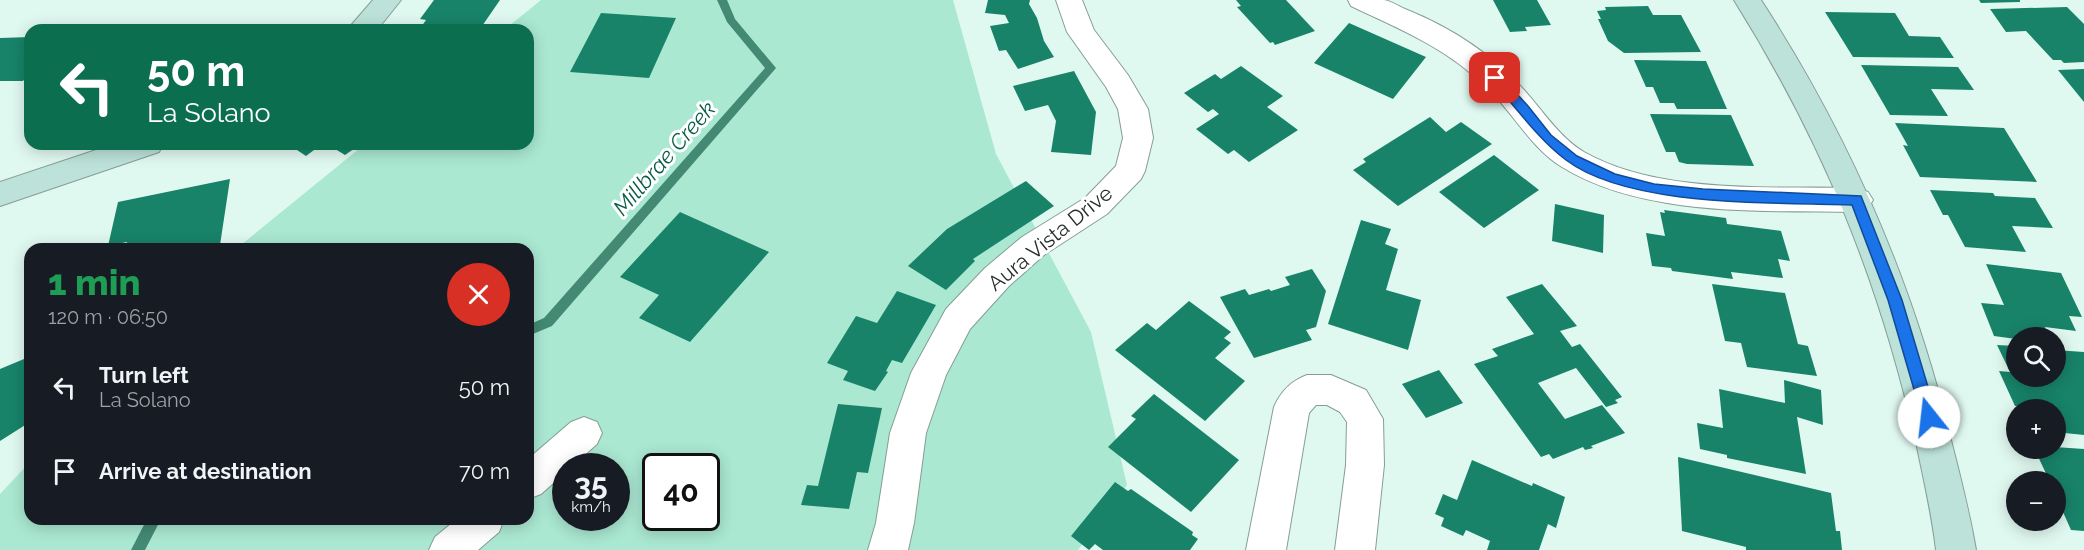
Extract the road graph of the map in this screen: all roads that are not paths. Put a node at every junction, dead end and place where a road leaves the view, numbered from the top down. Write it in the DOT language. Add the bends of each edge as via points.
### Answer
graph roads {
  1 [pos="388,0"];
  2 [pos="1069,0"];
  3 [pos="1361,0"];
  4 [pos="1747,0"];
  5 [pos="366,24"];
  6 [pos="130,150"];
  7 [pos="0,194"];
  8 [pos="1857,200"];
  9 [pos="584,433"];
  10 [pos="534,477"];
  11 [pos="478,525"];
  12 [pos="449,550"];
  13 [pos="888,550"];
  14 [pos="1266,550"];
  15 [pos="1355,550"];
  16 [pos="1956,550"];
  1 -- 5 [label="street"];
  2 -- 13 [label="street, Aura Vista Drive" via="1081,32 1133,109 1138,138 1130,171 1096,206 1033,246 958,319 928,373 908,433"];
  3 -- 8 [label="street" via="1427,29 1460,50 1495,78 1546,138 1573,159 1612,178 1703,194"];
  4 -- 8 [label="street" via="1809,103"];
  6 -- 7 [label="street"];
  8 -- 16 [label="street" via="1895,300 1929,417"];
  9 -- 10 [label="street"];
  11 -- 12 [label="street"];
  14 -- 15 [label="street" via="1292,407 1307,390 1331,390 1353,401 1365,419 1365,465"];
}
